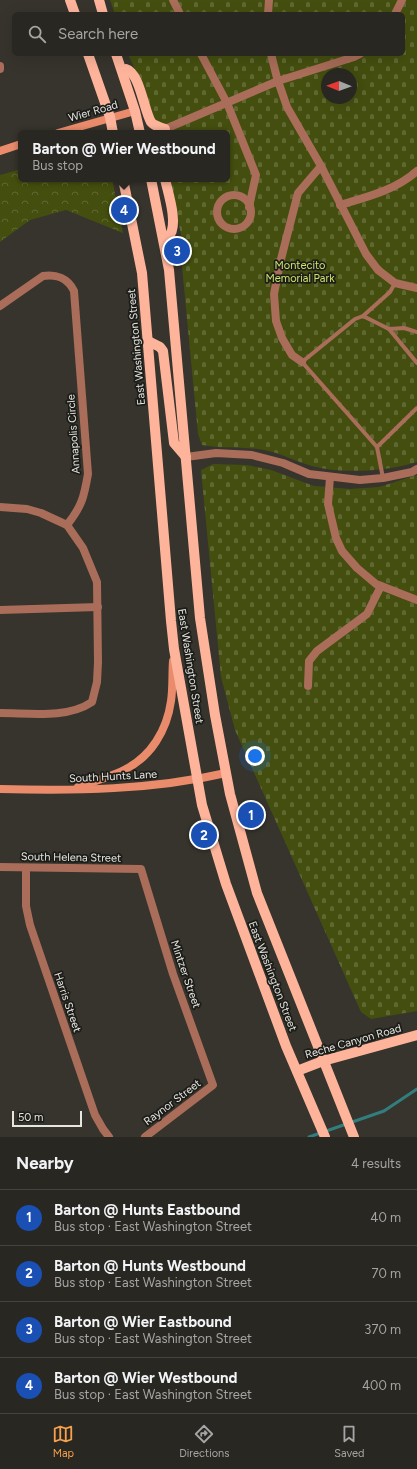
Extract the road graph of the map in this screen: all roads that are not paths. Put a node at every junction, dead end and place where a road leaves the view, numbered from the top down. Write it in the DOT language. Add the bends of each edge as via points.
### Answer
graph roads {
  1 [pos="70,0"];
  2 [pos="99,0"];
  3 [pos="173,0"];
  4 [pos="269,0"];
  5 [pos="402,0"];
  6 [pos="74,12"];
  7 [pos="102,12"];
  8 [pos="179,12"];
  9 [pos="268,12"];
  10 [pos="396,12"];
  11 [pos="89,56"];
  12 [pos="117,56"];
  13 [pos="202,56"];
  14 [pos="271,56"];
  15 [pos="356,56"];
  16 [pos="122,70"];
  17 [pos="278,81"];
  18 [pos="227,103"];
  19 [pos="135,110"];
  20 [pos="110,117"];
  21 [pos="68,130"];
  22 [pos="112,130"];
  23 [pos="139,130"];
  24 [pos="163,130"];
  25 [pos="166,130"];
  26 [pos="18,145"];
  27 [pos="0,151"];
  28 [pos="321,166"];
  29 [pos="417,171"];
  30 [pos="124,182"];
  31 [pos="152,182"];
  32 [pos="166,182"];
  33 [pos="340,205"];
  34 [pos="249,207"];
  35 [pos="164,237"];
  36 [pos="395,283"];
  37 [pos="417,288"];
  38 [pos="0,306"];
  39 [pos="363,316"];
  40 [pos="390,329"];
  41 [pos="417,332"];
  42 [pos="148,341"];
  43 [pos="302,362"];
  44 [pos="417,363"];
  45 [pos="417,408"];
  46 [pos="377,446"];
  47 [pos="186,457"];
  48 [pos="417,470"];
  49 [pos="330,477"];
  50 [pos="383,478"];
  51 [pos="0,507"];
  52 [pos="67,525"];
  53 [pos="380,586"];
  54 [pos="417,600"];
  55 [pos="98,607"];
  56 [pos="0,610"];
  57 [pos="174,648"];
  58 [pos="308,686"];
  59 [pos="0,713"];
  60 [pos="226,773"];
  61 [pos="197,779"];
  62 [pos="0,789"];
  63 [pos="69,790"];
  64 [pos="0,867"];
  65 [pos="26,868"];
  66 [pos="141,868"];
  67 [pos="417,1035"];
  68 [pos="323,1061"];
  69 [pos="297,1071"];
  70 [pos="213,1085"];
  71 [pos="109,1137"];
  72 [pos="145,1137"];
  73 [pos="325,1137"];
  74 [pos="354,1137"];
  1 -- 6 [label="main road"];
  2 -- 7 [label="main road"];
  3 -- 8 [label="street"];
  4 -- 9 [label="street"];
  5 -- 10 [label="street"];
  11 -- 20 [label="main road"];
  12 -- 16 [label="main road"];
  13 -- 18 [label="street"];
  14 -- 17 [label="street"];
  15 -- 17 [label="street"];
  16 -- 19 [label="main road"];
  16 -- 24 [label="main road" via="129,70 135,78 152,122"];
  17 -- 18 [label="street"];
  17 -- 28 [label="street" via="287,107"];
  18 -- 25 [label="street"];
  18 -- 34 [label="street" via="256,175"];
  19 -- 20 [label="main road, Wier Road"];
  19 -- 23 [label="main road"];
  20 -- 21 [label="main road, Wier Road"];
  20 -- 22 [label="main road"];
  26 -- 27 [label="main road"];
  28 -- 33 [label="street"];
  28 -- 43 [label="street" via="298,193 274,294 276,321 282,338 292,355"];
  29 -- 33 [label="street" via="407,180"];
  30 -- 42 [label="main road, East Washington Street" via="142,273"];
  31 -- 35 [label="main road, East Washington Street"];
  32 -- 35 [label="main road" via="173,226 170,235"];
  33 -- 36 [label="street" via="366,254 378,270"];
  34 -- 34 [label="street" via="243,198 227,197 217,209 219,220 226,228 243,227 249,218"];
  35 -- 47 [label="main road, East Washington Street"];
  36 -- 37 [label="street"];
  36 -- 39 [label="lane" via="390,292"];
  38 -- 52 [label="street, Annapolis Circle" via="43,276 51,275 65,280 74,291 88,474 83,501"];
  39 -- 40 [label="lane"];
  39 -- 43 [label="lane" via="355,319"];
  40 -- 41 [label="lane" via="404,328"];
  40 -- 44 [label="lane"];
  42 -- 47 [label="main road" via="163,351 174,443"];
  42 -- 57 [label="main road, East Washington Street"];
  43 -- 46 [label="lane"];
  45 -- 46 [label="lane"];
  46 -- 50 [label="lane"];
  47 -- 49 [label="street" via="216,454 252,455 283,463 309,474"];
  47 -- 60 [label="main road, East Washington Street" via="200,618"];
  48 -- 50 [label="street"];
  49 -- 50 [label="street" via="360,480"];
  49 -- 53 [label="street" via="328,504 342,551 357,568"];
  51 -- 52 [label="street" via="27,509"];
  52 -- 55 [label="street" via="91,564 97,582"];
  53 -- 54 [label="street"];
  53 -- 58 [label="street" via="367,614 317,651 309,661"];
  55 -- 56 [label="street"];
  55 -- 59 [label="street" via="97,682 92,702 84,707 63,712"];
  57 -- 61 [label="main road, East Washington Street"];
  57 -- 63 [label="main road" via="171,701 165,726 156,744 143,758 125,770"];
  60 -- 61 [label="main road, South Hunts Lane"];
  60 -- 68 [label="main road, East Washington Street" via="257,893"];
  61 -- 63 [label="main road, South Hunts Lane" via="164,784"];
  61 -- 69 [label="main road, East Washington Street" via="202,805 226,884"];
  62 -- 63 [label="main road, South Hunts Lane"];
  64 -- 65 [label="street, South Helena Street"];
  65 -- 66 [label="street, South Helena Street"];
  65 -- 71 [label="street, Harris Street" via="26,906 30,925 95,1115"];
  66 -- 70 [label="street, Mintzer Street" via="173,974"];
  67 -- 68 [label="main road, Reche Canyon Road"];
  68 -- 69 [label="main road, Reche Canyon Road"];
  68 -- 74 [label="main road, East Washington Street"];
  69 -- 73 [label="main road, East Washington Street"];
  70 -- 72 [label="street, Raynor Street"];
}
